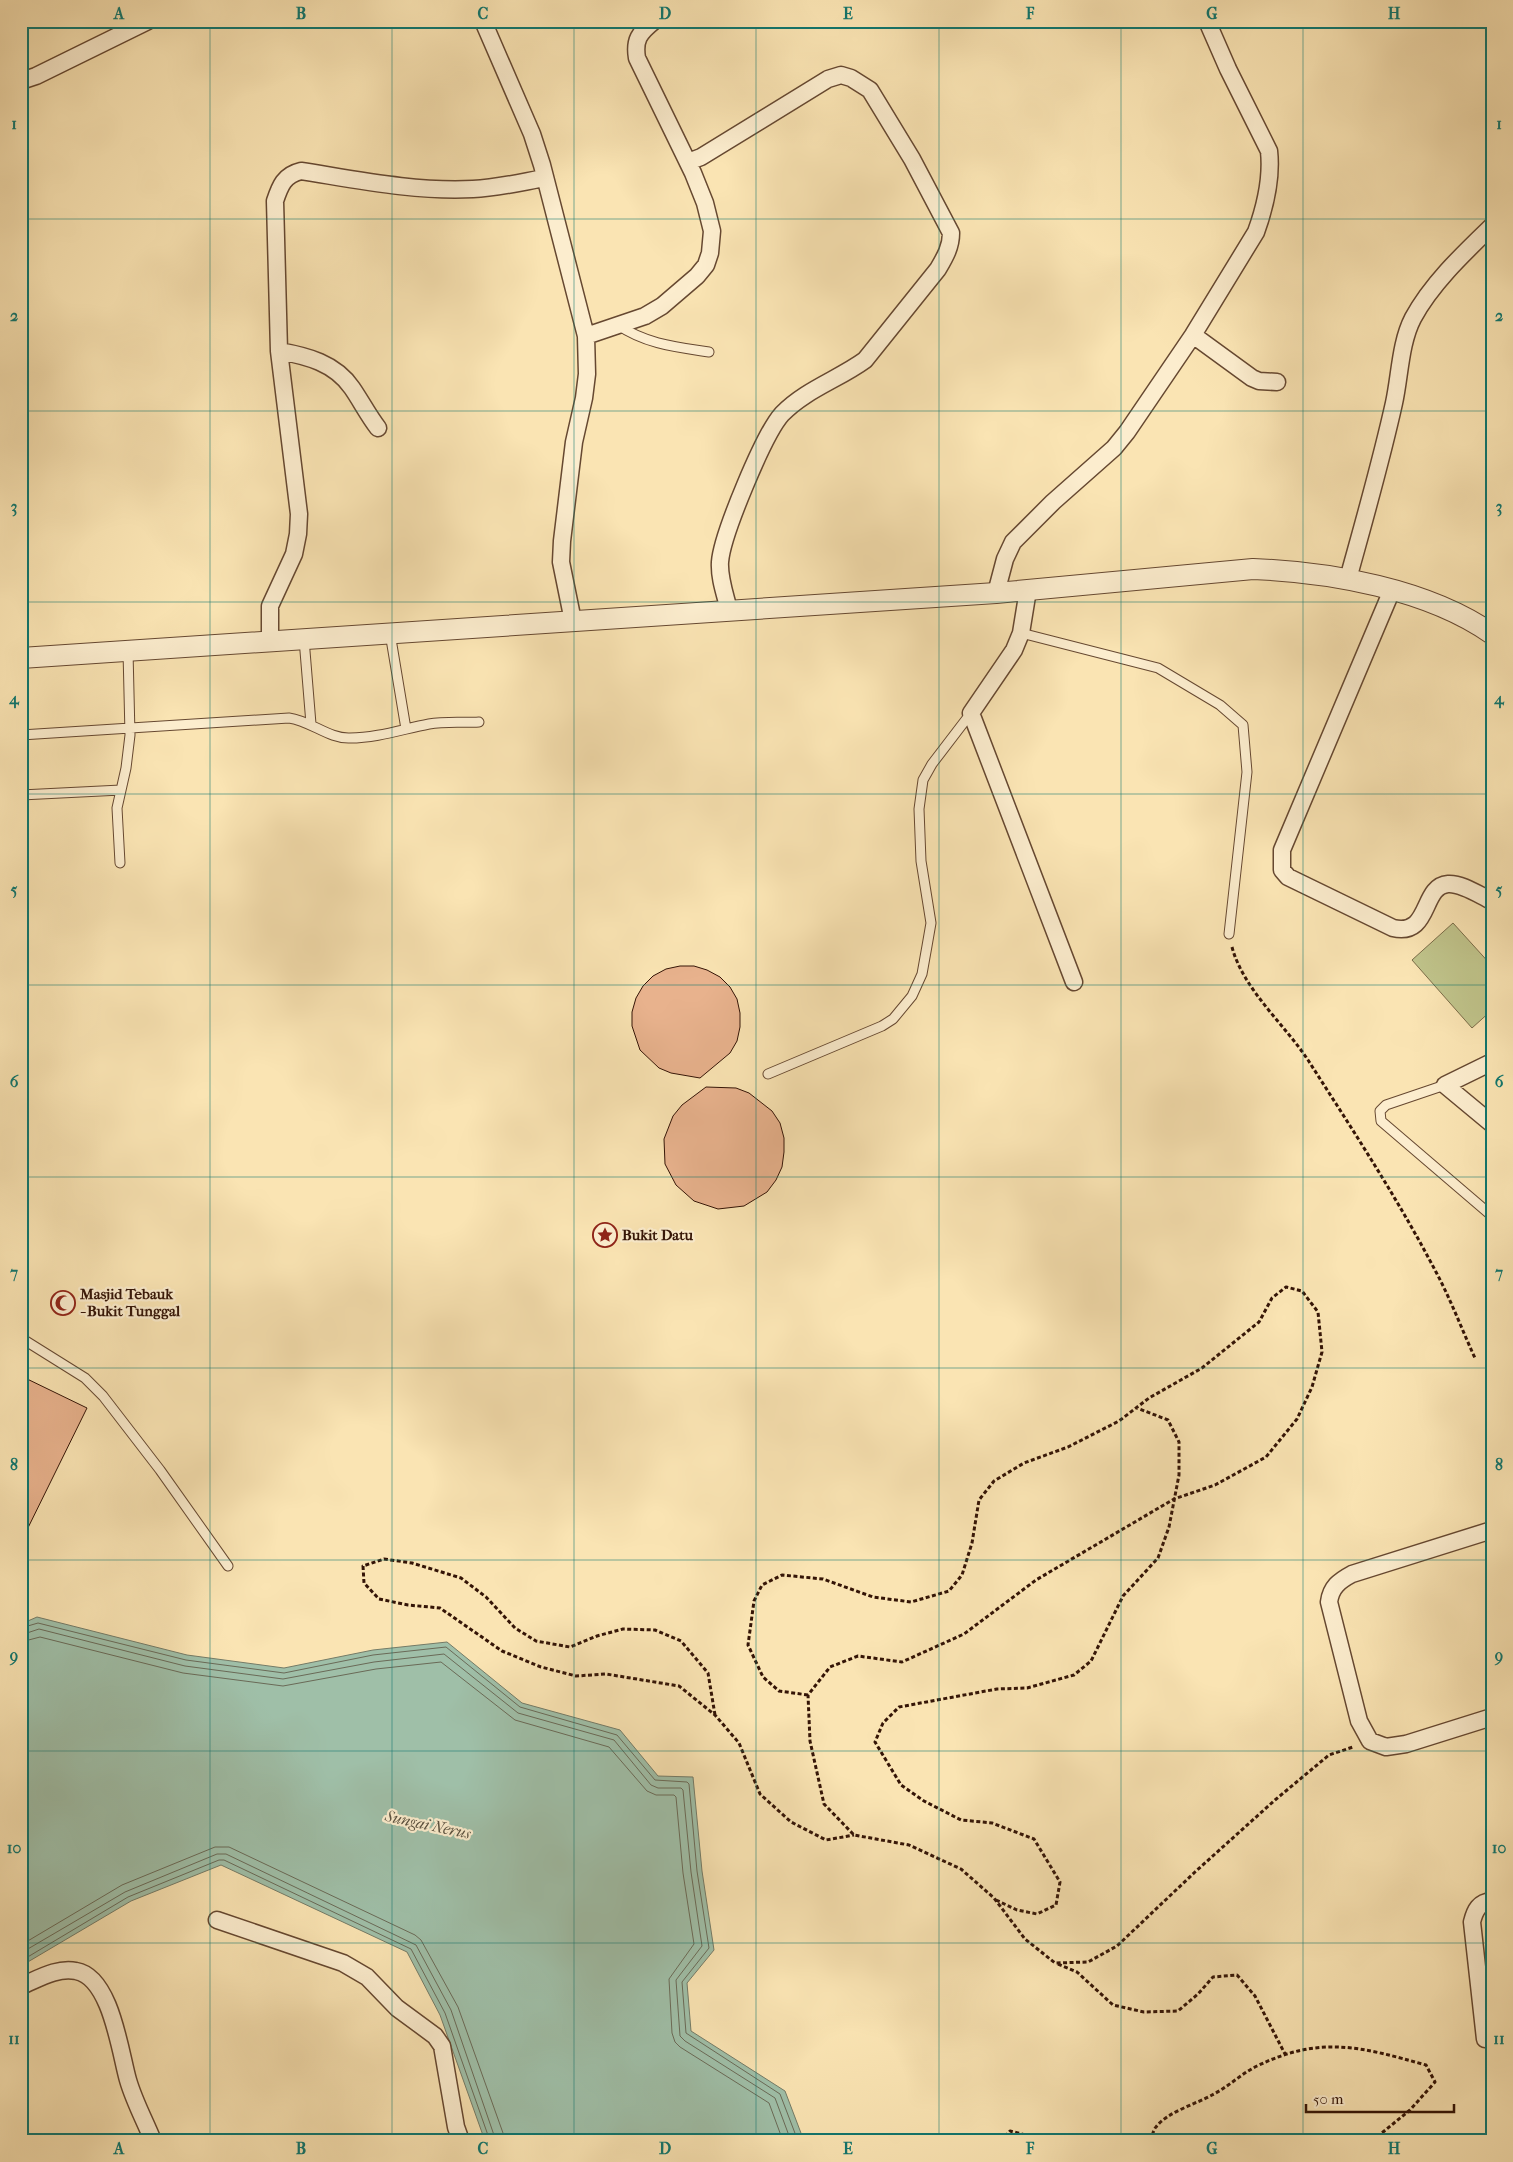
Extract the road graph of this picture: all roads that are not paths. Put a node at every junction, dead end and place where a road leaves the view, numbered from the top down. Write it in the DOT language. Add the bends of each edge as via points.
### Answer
graph roads {
  1 [pos="148,21"];
  2 [pos="483,21"];
  3 [pos="654,21"];
  4 [pos="1207,21"];
  5 [pos="21,81"];
  6 [pos="688,162"];
  7 [pos="545,178"];
  8 [pos="1492,226"];
  9 [pos="618,325"];
  10 [pos="1193,334"];
  11 [pos="586,336"];
  12 [pos="279,351"];
  13 [pos="709,352"];
  14 [pos="1277,382"];
  15 [pos="378,428"];
  16 [pos="1348,579"];
  17 [pos="1028,590"];
  18 [pos="1392,590"];
  19 [pos="996,593"];
  20 [pos="729,610"];
  21 [pos="573,621"];
  22 [pos="390,632"];
  23 [pos="1021,633"];
  24 [pos="1492,634"];
  25 [pos="304,639"];
  26 [pos="270,641"];
  27 [pos="128,651"];
  28 [pos="21,658"];
  29 [pos="971,713"];
  30 [pos="479,722"];
  31 [pos="311,724"];
  32 [pos="130,728"];
  33 [pos="406,729"];
  34 [pos="21,735"];
  35 [pos="121,790"];
  36 [pos="21,795"];
  37 [pos="120,863"];
  38 [pos="1492,901"];
  39 [pos="1229,934"];
  40 [pos="1074,982"];
  41 [pos="1492,1062"];
  42 [pos="768,1074"];
  43 [pos="1445,1085"];
  44 [pos="1492,1124"];
  45 [pos="1492,1216"];
  46 [pos="21,1338"];
  47 [pos="1492,1530"];
  48 [pos="228,1566"];
  49 [pos="1492,1718"];
  50 [pos="1492,1901"];
  51 [pos="217,1920"];
  52 [pos="21,1986"];
  53 [pos="1485,2039"];
  54 [pos="153,2141"];
  55 [pos="460,2141"];
  1 -- 5 [label="street"];
  2 -- 7 [label="street" via="532,134"];
  3 -- 6 [label="street" via="637,38 637,58"];
  4 -- 10 [label="street" via="1263,135 1270,162 1262,216 1256,232"];
  6 -- 9 [label="street" via="705,202 712,231 706,265 662,306"];
  6 -- 20 [label="street" via="828,79 841,75 870,90 912,159 951,233 951,242 938,269 865,360 793,405 775,424 759,455 722,551 721,576"];
  7 -- 11 [label="street"];
  7 -- 12 [label="street" via="474,189 439,189 301,171 291,174 284,180 276,201"];
  8 -- 16 [label="street" via="1462,255 1412,319 1380,464"];
  9 -- 11 [label="street"];
  9 -- 13 [label="lane" via="640,338"];
  10 -- 14 [label="street" via="1252,378"];
  10 -- 19 [label="street" via="1123,438 1013,542"];
  11 -- 21 [label="street" via="586,382 574,442 561,562"];
  12 -- 15 [label="street" via="327,365 351,387"];
  12 -- 26 [label="street" via="299,514 298,534 289,568 270,606"];
  16 -- 17 [label="street" via="1253,569"];
  16 -- 18 [label="street"];
  17 -- 19 [label="street"];
  17 -- 23 [label="street"];
  18 -- 24 [label="street" via="1442,607"];
  18 -- 38 [label="street" via="1282,850 1282,870 1288,877 1401,930 1415,925 1437,889 1444,885 1459,886"];
  19 -- 20 [label="street"];
  20 -- 21 [label="street"];
  21 -- 22 [label="street"];
  22 -- 25 [label="street"];
  22 -- 33 [label="lane"];
  23 -- 29 [label="street" via="1014,650"];
  23 -- 39 [label="lane" via="1158,668 1220,705 1243,725 1247,772"];
  25 -- 26 [label="street"];
  25 -- 31 [label="lane"];
  26 -- 27 [label="street"];
  27 -- 28 [label="street"];
  27 -- 32 [label="lane"];
  29 -- 40 [label="street"];
  29 -- 42 [label="lane" via="923,780 920,795 921,861 931,923 922,974 912,996 893,1019 882,1026"];
  30 -- 33 [label="lane"];
  31 -- 32 [label="lane" via="289,718"];
  31 -- 33 [label="lane" via="335,736 349,738"];
  32 -- 34 [label="lane"];
  32 -- 35 [label="lane"];
  35 -- 36 [label="lane"];
  35 -- 37 [label="lane" via="117,808"];
  41 -- 43 [label="street"];
  43 -- 44 [label="street"];
  43 -- 45 [label="lane" via="1386,1105 1380,1111 1381,1121"];
  46 -- 48 [label="lane" via="85,1378 103,1396"];
  47 -- 49 [label="street" via="1352,1574 1340,1580 1331,1591 1329,1602 1358,1721 1370,1741 1386,1747 1406,1744"];
  50 -- 53 [label="street" via="1484,1902 1475,1911 1472,1922"];
  51 -- 55 [label="street" via="343,1963 367,1977 397,2008 435,2036 442,2046"];
  52 -- 54 [label="street" via="62,1970 77,1971 99,1986 117,2031 128,2080"];
}
